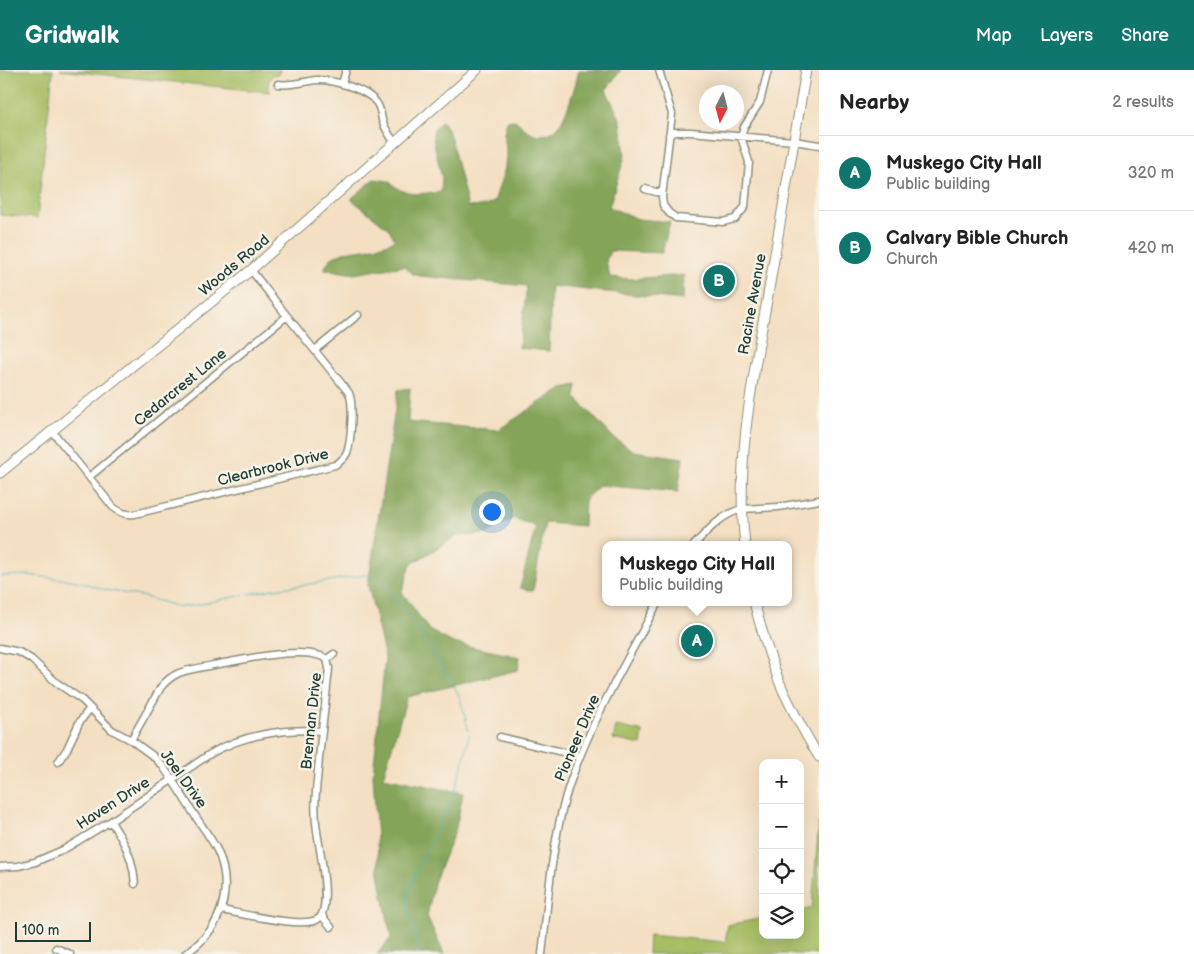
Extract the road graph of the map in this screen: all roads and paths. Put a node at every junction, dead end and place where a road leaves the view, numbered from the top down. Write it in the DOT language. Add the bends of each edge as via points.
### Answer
graph roads {
  1 [pos="346,70"];
  2 [pos="477,70"];
  3 [pos="659,70"];
  4 [pos="768,70"];
  5 [pos="806,70"];
  6 [pos="278,84"];
  7 [pos="342,84"];
  8 [pos="669,135"];
  9 [pos="741,137"];
  10 [pos="794,141"];
  11 [pos="395,143"];
  12 [pos="819,145"];
  13 [pos="645,189"];
  14 [pos="662,193"];
  15 [pos="251,270"];
  16 [pos="358,315"];
  17 [pos="287,316"];
  18 [pos="315,350"];
  19 [pos="52,431"];
  20 [pos="0,473"];
  21 [pos="89,477"];
  22 [pos="819,500"];
  23 [pos="742,510"];
  24 [pos="698,541"];
  25 [pos="745,541"];
  26 [pos="656,606"];
  27 [pos="755,606"];
  28 [pos="0,648"];
  29 [pos="334,654"];
  30 [pos="327,659"];
  31 [pos="90,708"];
  32 [pos="322,731"];
  33 [pos="500,738"];
  34 [pos="131,740"];
  35 [pos="579,756"];
  36 [pos="819,757"];
  37 [pos="58,762"];
  38 [pos="172,780"];
  39 [pos="111,821"];
  40 [pos="0,867"];
  41 [pos="135,884"];
  42 [pos="221,910"];
  43 [pos="322,916"];
  44 [pos="331,927"];
  45 [pos="56,948"];
  46 [pos="70,954"];
  47 [pos="185,954"];
  48 [pos="542,954"];
  1 -- 7 [label="street"];
  2 -- 11 [label="main road, Woods Road"];
  3 -- 8 [label="street" via="672,114"];
  4 -- 9 [label="street" via="760,102"];
  5 -- 10 [label="main road, Racine Avenue"];
  6 -- 7 [label="street" via="318,80"];
  7 -- 11 [label="street" via="364,91 376,101 386,130"];
  8 -- 9 [label="street" via="691,132"];
  8 -- 14 [label="street"];
  9 -- 10 [label="street"];
  9 -- 14 [label="street" via="750,162 745,208 735,219 724,222 676,218 664,205"];
  10 -- 12 [label="street"];
  10 -- 23 [label="main road, Racine Avenue" via="747,418"];
  11 -- 15 [label="main road, Woods Road"];
  13 -- 14 [label="street"];
  15 -- 17 [label="street, Clearbrook Drive"];
  15 -- 19 [label="main road, Woods Road"];
  16 -- 18 [label="street"];
  17 -- 18 [label="street, Clearbrook Drive"];
  17 -- 21 [label="street, Cedarcrest Lane"];
  18 -- 21 [label="street, Clearbrook Drive" via="351,398 348,450 335,465 130,514 113,507"];
  19 -- 20 [label="main road, Woods Road"];
  19 -- 21 [label="street, Clearbrook Drive"];
  22 -- 23 [label="street"];
  23 -- 24 [label="street" via="722,519"];
  23 -- 25 [label="main road, Racine Avenue"];
  26 -- 35 [label="street, Pioneer Drive"];
  27 -- 36 [label="main road" via="779,680"];
  28 -- 31 [label="street, Joel Drive" via="31,659"];
  29 -- 30 [label="street"];
  30 -- 32 [label="street, Brennan Drive" via="330,668"];
  30 -- 34 [label="street, Brennan Drive" via="318,655 280,654 179,673 161,687"];
  31 -- 34 [label="street, Joel Drive" via="112,730"];
  31 -- 37 [label="street"];
  32 -- 38 [label="street, Haven Drive" via="292,730 240,741 216,751"];
  32 -- 43 [label="street, Brennan Drive" via="315,805 324,879"];
  33 -- 35 [label="street"];
  34 -- 38 [label="street, Joel Drive" via="153,756"];
  35 -- 48 [label="street, Pioneer Drive" via="555,842"];
  38 -- 39 [label="street, Haven Drive"];
  38 -- 42 [label="street, Joel Drive" via="208,834 224,868"];
  39 -- 40 [label="street, Haven Drive" via="50,857 18,866"];
  39 -- 41 [label="street" via="131,858"];
  42 -- 43 [label="street" via="300,922 313,922"];
  42 -- 47 [label="street, Joel Drive" via="207,935"];
  43 -- 44 [label="street"];
  45 -- 46 [label="street"];
}
